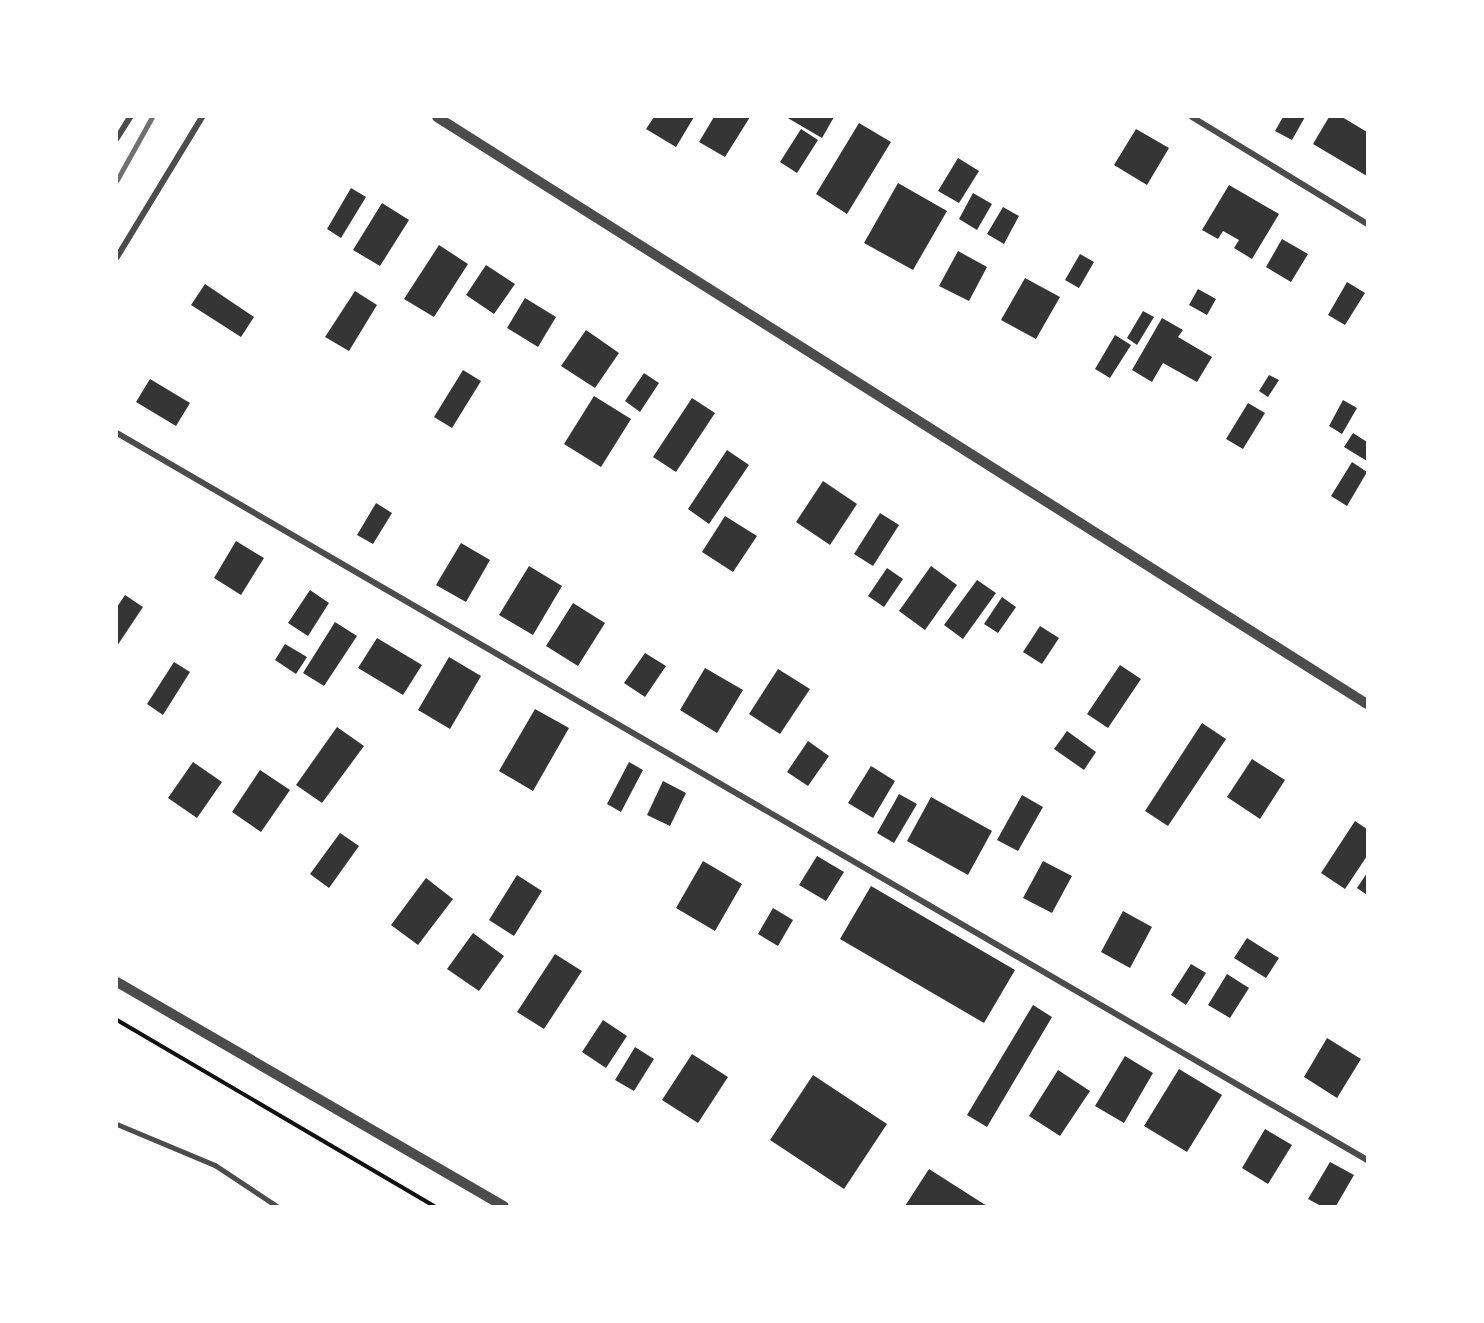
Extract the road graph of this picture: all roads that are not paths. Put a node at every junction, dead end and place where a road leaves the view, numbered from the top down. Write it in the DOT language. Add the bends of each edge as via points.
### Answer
graph roads {
  1 [pos="130,117"];
  2 [pos="202,117"];
  3 [pos="437,117"];
  4 [pos="1192,117"];
  5 [pos="117,138"];
  6 [pos="1367,225"];
  7 [pos="117,257"];
  8 [pos="117,433"];
  9 [pos="1367,704"];
  10 [pos="117,982"];
  11 [pos="117,1124"];
  12 [pos="1367,1160"];
  13 [pos="277,1206"];
  14 [pos="504,1206"];
  1 -- 5 [label="street"];
  2 -- 7 [label="street"];
  3 -- 9 [label="street"];
  4 -- 6 [label="street"];
  8 -- 12 [label="street"];
  10 -- 14 [label="street"];
  11 -- 13 [label="lane" via="215,1165"];
}
